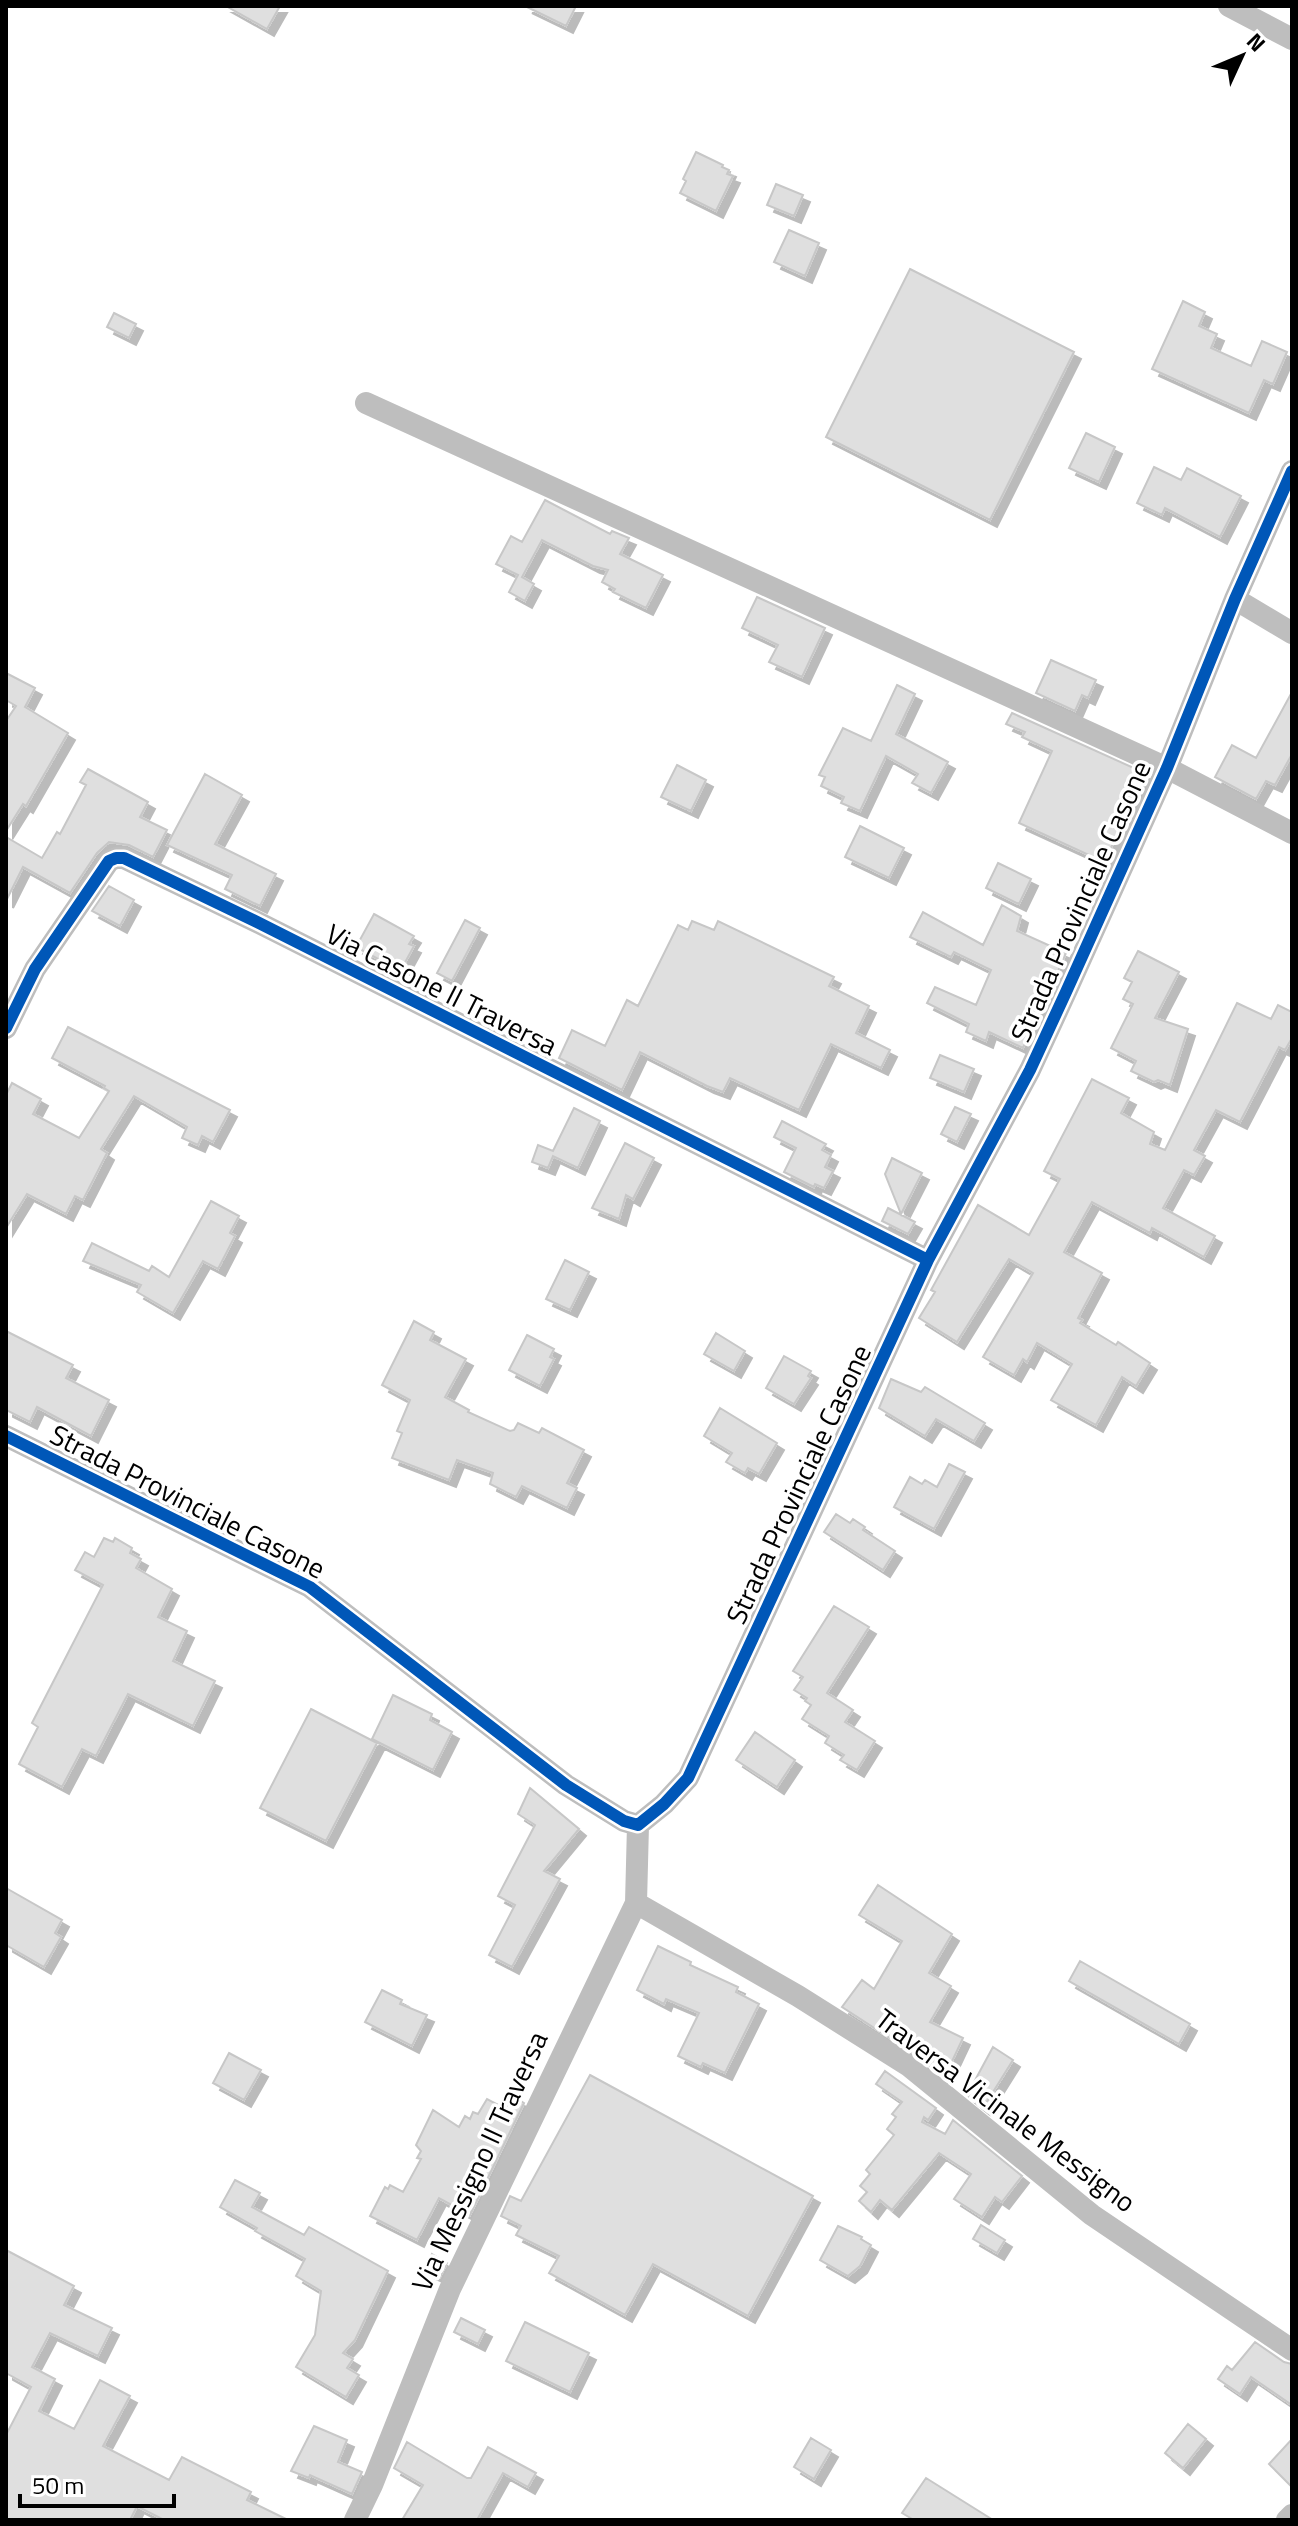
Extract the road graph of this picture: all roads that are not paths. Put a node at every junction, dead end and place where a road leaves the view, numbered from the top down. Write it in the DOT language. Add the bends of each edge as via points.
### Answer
graph roads {
  1 [pos="1229,6"];
  2 [pos="1292,39"];
  3 [pos="366,403"];
  4 [pos="1292,471"];
  5 [pos="1235,599"];
  6 [pos="1292,633"];
  7 [pos="1167,768"];
  8 [pos="1292,833"];
  9 [pos="6,1028"];
  10 [pos="928,1260"];
  11 [pos="6,1436"];
  12 [pos="638,1825"];
  13 [pos="636,1903"];
  14 [pos="1292,2350"];
  15 [pos="1292,2515"];
  16 [pos="355,2520"];
  17 [pos="1287,2520"];
  1 -- 2 [label="street"];
  3 -- 7 [label="street"];
  4 -- 5 [label="street, Strada Provinciale Casone"];
  5 -- 6 [label="street"];
  5 -- 7 [label="street, Strada Provinciale Casone"];
  7 -- 8 [label="street"];
  7 -- 10 [label="street, Strada Provinciale Casone" via="1030,1070"];
  9 -- 10 [label="street, Via Casone II Traversa" via="35,969 109,861 124,858"];
  10 -- 12 [label="street, Strada Provinciale Casone" via="688,1778"];
  11 -- 12 [label="street, Strada Provinciale Casone" via="310,1587 566,1785"];
  12 -- 13 [label="street, Via Messigno II Traversa"];
  13 -- 14 [label="street, Traversa Vicinale Messigno" via="909,2066 1092,2215"];
  13 -- 16 [label="street, Via Messigno II Traversa" via="450,2289"];
  15 -- 17 [label="street"];
}
